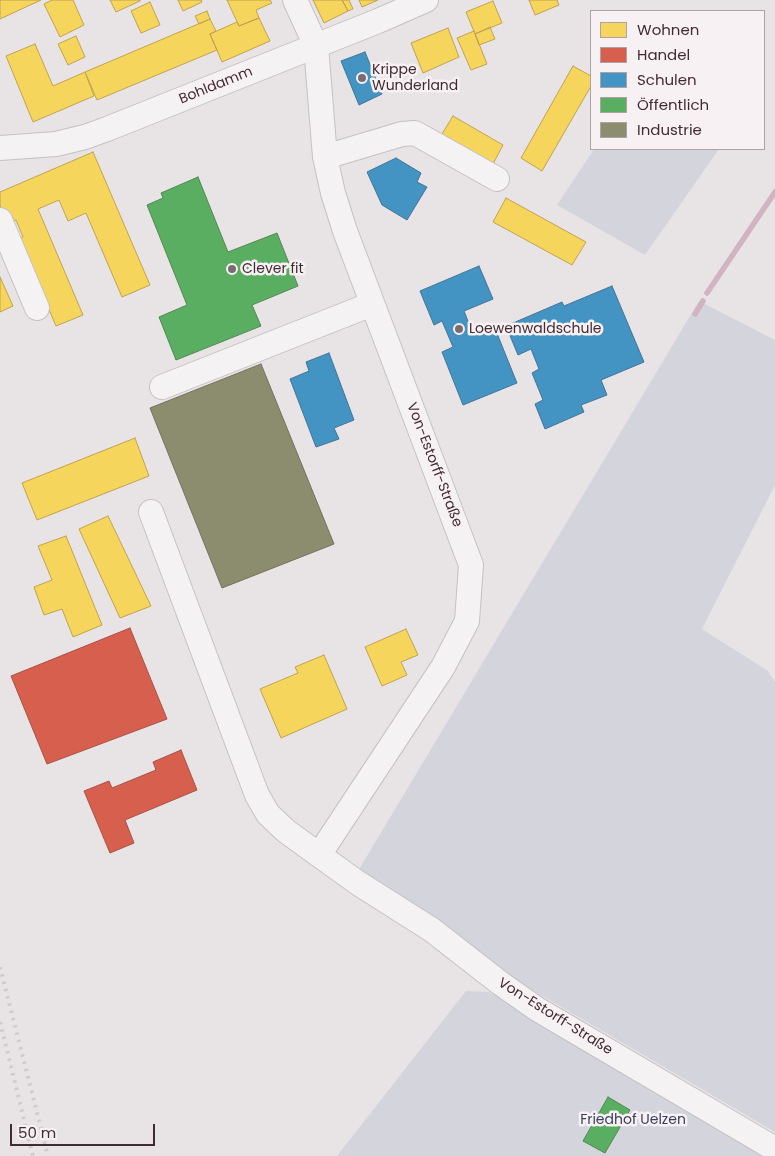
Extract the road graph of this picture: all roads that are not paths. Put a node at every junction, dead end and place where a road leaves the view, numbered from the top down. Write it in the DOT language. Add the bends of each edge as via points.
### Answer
graph roads {
  1 [pos="295,0"];
  2 [pos="426,0"];
  3 [pos="316,46"];
  4 [pos="0,148"];
  5 [pos="325,157"];
  6 [pos="497,179"];
  7 [pos="0,220"];
  8 [pos="372,304"];
  9 [pos="37,308"];
  10 [pos="162,387"];
  11 [pos="151,512"];
  12 [pos="319,854"];
  13 [pos="775,1149"];
  1 -- 3 [label="street, Von-Estorff-Straße"];
  2 -- 3 [label="street, Bohldamm"];
  3 -- 4 [label="street, Bohldamm" via="85,137 56,144"];
  3 -- 5 [label="street, Von-Estorff-Straße"];
  5 -- 6 [label="street" via="415,133"];
  5 -- 8 [label="street, Von-Estorff-Straße" via="345,231"];
  7 -- 9 [label="street"];
  8 -- 10 [label="street"];
  8 -- 12 [label="street, Von-Estorff-Straße" via="471,565 467,621 443,667"];
  11 -- 12 [label="street, Von-Estorff-Straße" via="257,795 268,814"];
  12 -- 13 [label="street, Von-Estorff-Straße" via="432,930 537,1009"];
}
